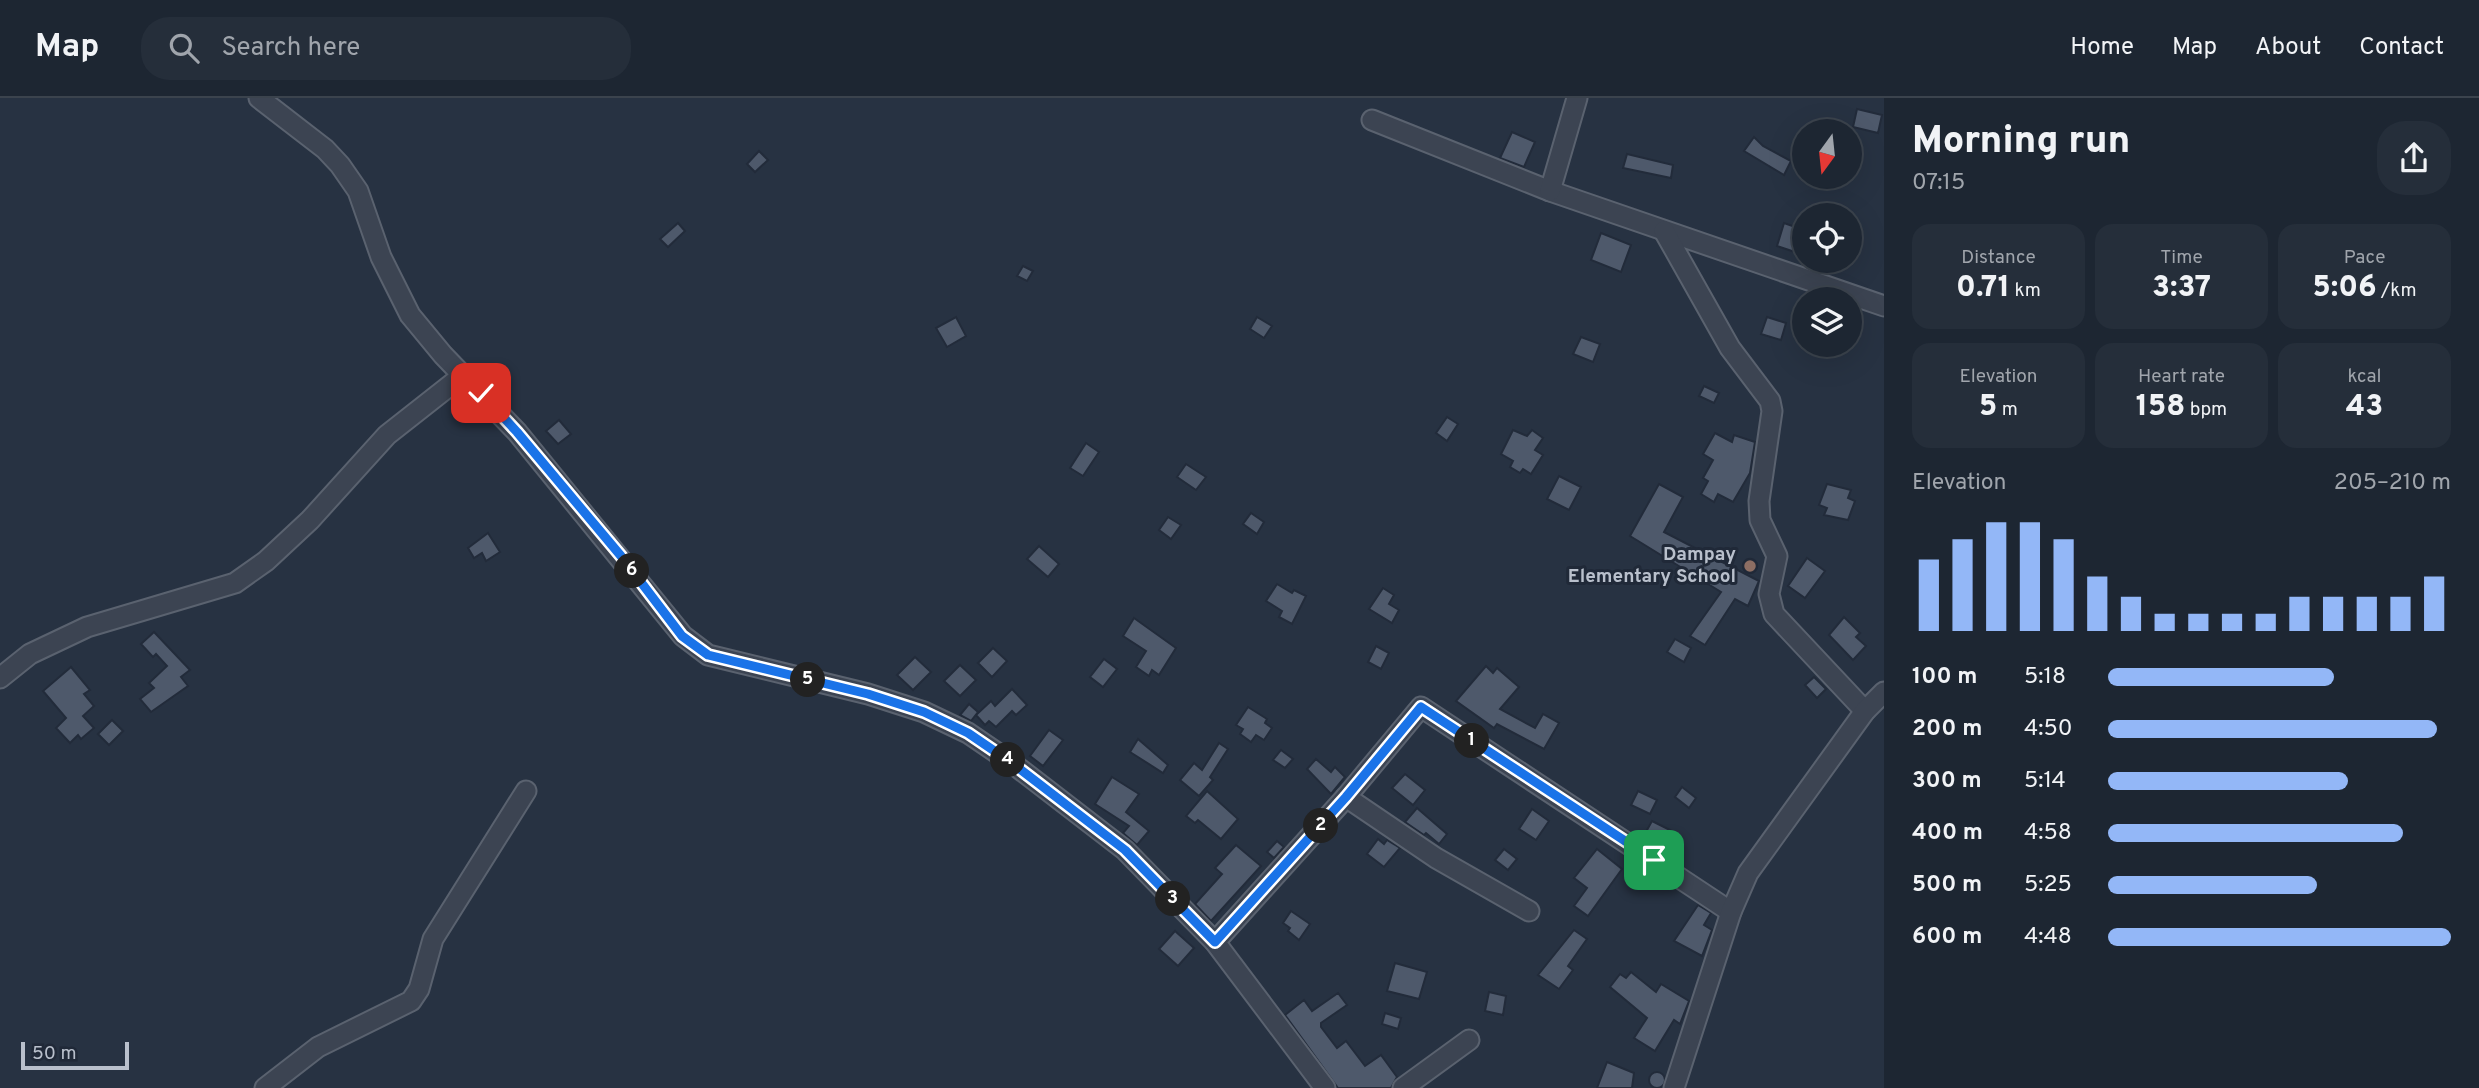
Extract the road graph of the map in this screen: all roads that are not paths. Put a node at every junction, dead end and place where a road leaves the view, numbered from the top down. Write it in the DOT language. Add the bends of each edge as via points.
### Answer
graph roads {
  1 [pos="259,98"];
  2 [pos="1577,98"];
  3 [pos="1372,120"];
  4 [pos="1550,191"];
  5 [pos="1664,231"];
  6 [pos="1884,306"];
  7 [pos="462,376"];
  8 [pos="0,678"];
  9 [pos="1884,692"];
  10 [pos="1865,710"];
  11 [pos="526,791"];
  12 [pos="1346,797"];
  13 [pos="1529,911"];
  14 [pos="1731,912"];
  15 [pos="1215,942"];
  16 [pos="1469,1040"];
  17 [pos="265,1088"];
  18 [pos="1325,1088"];
  19 [pos="1403,1088"];
  20 [pos="1674,1088"];
  1 -- 7 [label="street" via="340,165 358,191 396,291 423,334"];
  2 -- 4 [label="street"];
  3 -- 4 [label="street"];
  4 -- 5 [label="street"];
  5 -- 6 [label="street"];
  5 -- 10 [label="street" via="1730,348 1770,401 1759,501 1760,520 1777,556 1769,604"];
  7 -- 8 [label="street" via="387,435 310,520 235,583 87,627 30,654"];
  7 -- 15 [label="street" via="517,432 696,648 708,655 868,694 924,712 968,733 1125,850"];
  9 -- 10 [label="street"];
  10 -- 14 [label="street" via="1777,828 1748,873"];
  11 -- 17 [label="street" via="433,939 419,989 411,1001 318,1047"];
  12 -- 13 [label="street"];
  12 -- 14 [label="street" via="1421,707"];
  12 -- 15 [label="street"];
  14 -- 20 [label="street"];
  15 -- 18 [label="street"];
  16 -- 19 [label="street"];
}
